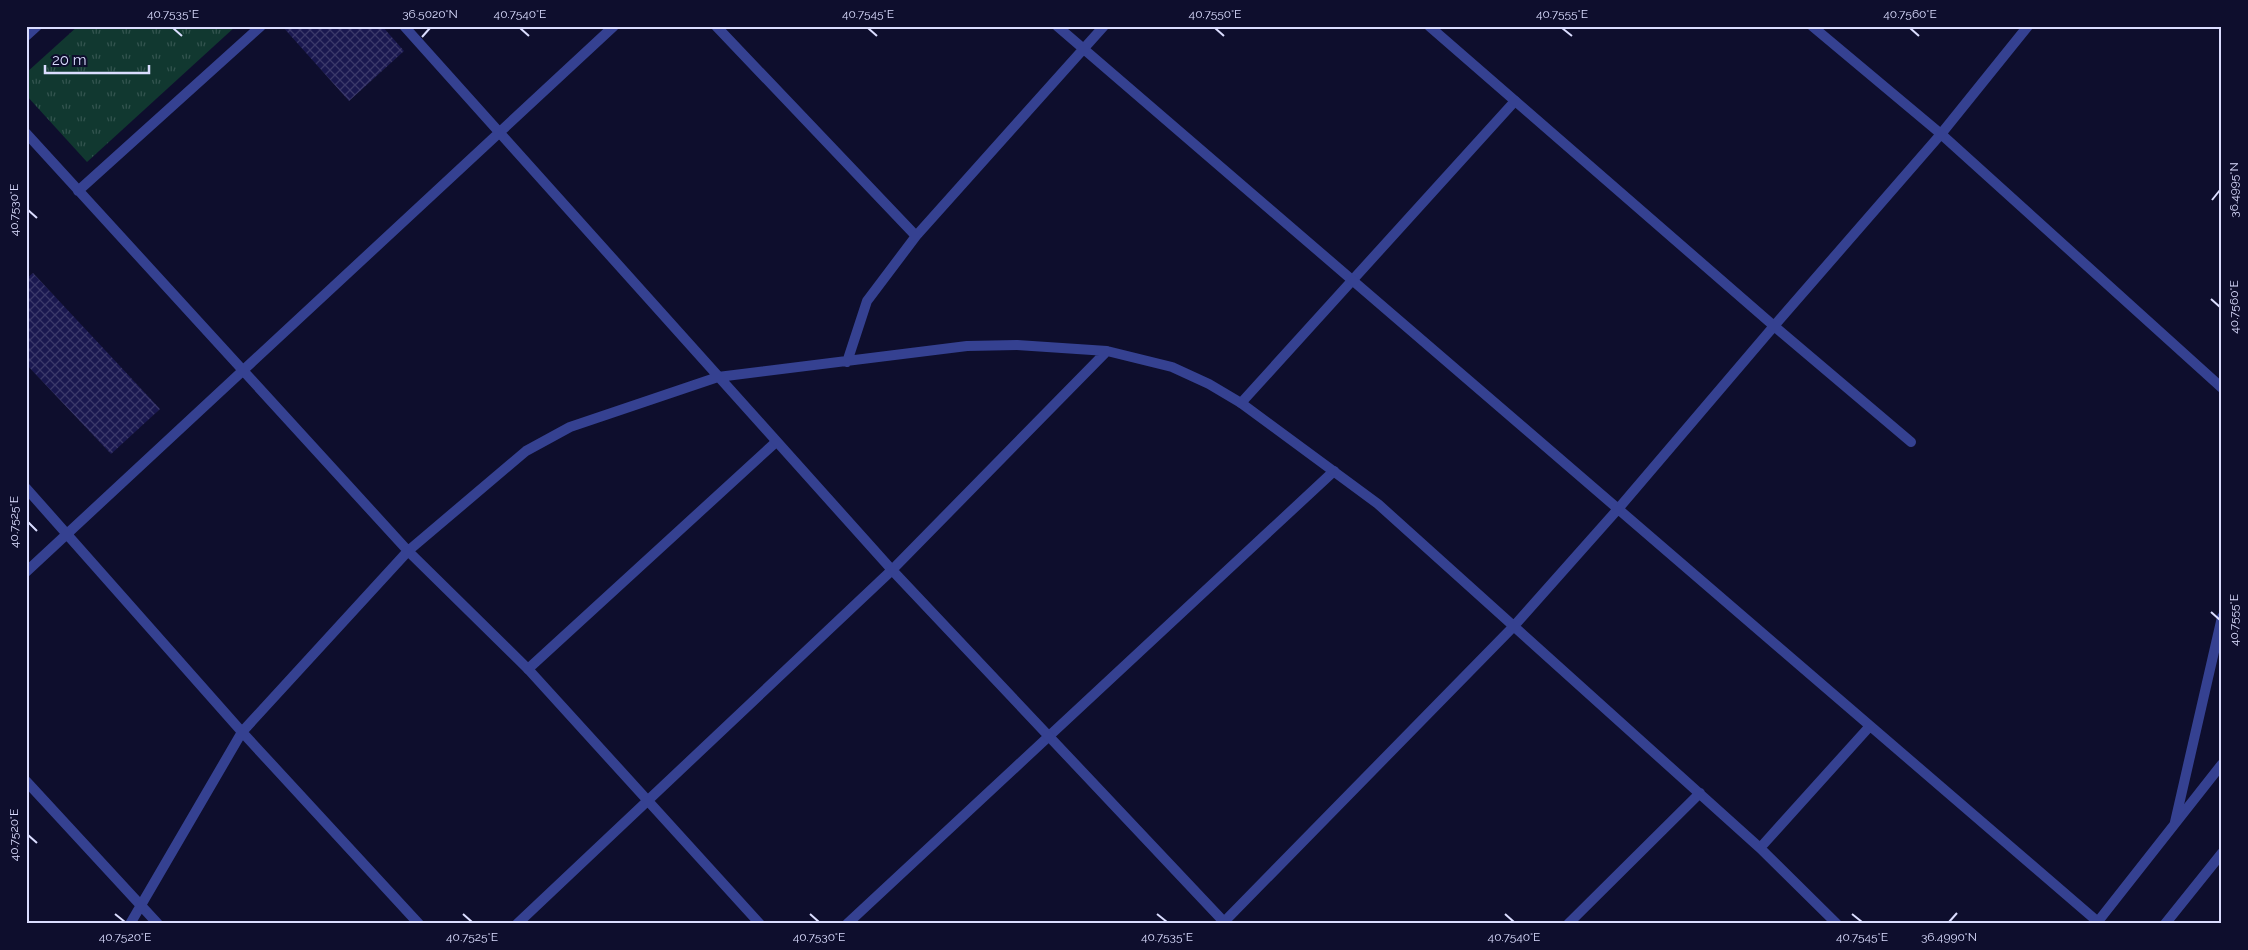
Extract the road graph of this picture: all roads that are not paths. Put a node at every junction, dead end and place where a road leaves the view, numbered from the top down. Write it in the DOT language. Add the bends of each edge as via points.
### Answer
graph roads {
  1 [pos="37,26"];
  2 [pos="261,26"];
  3 [pos="404,26"];
  4 [pos="614,26"];
  5 [pos="716,26"];
  6 [pos="1057,26"];
  7 [pos="1104,26"];
  8 [pos="1429,26"];
  9 [pos="1812,26"];
  10 [pos="2028,26"];
  11 [pos="26,36"];
  12 [pos="1084,49"];
  13 [pos="1515,101"];
  14 [pos="26,132"];
  15 [pos="499,133"];
  16 [pos="1941,134"];
  17 [pos="78,191"];
  18 [pos="916,236"];
  19 [pos="1352,280"];
  20 [pos="1774,326"];
  21 [pos="1107,351"];
  22 [pos="847,362"];
  23 [pos="244,370"];
  24 [pos="718,377"];
  25 [pos="2222,388"];
  26 [pos="1241,403"];
  27 [pos="776,442"];
  28 [pos="1911,442"];
  29 [pos="1334,472"];
  30 [pos="26,488"];
  31 [pos="1618,509"];
  32 [pos="67,535"];
  33 [pos="408,551"];
  34 [pos="892,570"];
  35 [pos="26,572"];
  36 [pos="2222,617"];
  37 [pos="1514,626"];
  38 [pos="528,669"];
  39 [pos="1870,726"];
  40 [pos="242,732"];
  41 [pos="1049,736"];
  42 [pos="2222,764"];
  43 [pos="26,781"];
  44 [pos="1700,793"];
  45 [pos="647,802"];
  46 [pos="2175,822"];
  47 [pos="1760,848"];
  48 [pos="2222,853"];
  49 [pos="141,906"];
  50 [pos="1224,923"];
  51 [pos="2097,923"];
  52 [pos="130,924"];
  53 [pos="158,924"];
  54 [pos="419,924"];
  55 [pos="517,924"];
  56 [pos="760,924"];
  57 [pos="847,924"];
  58 [pos="1568,924"];
  59 [pos="1837,924"];
  60 [pos="2165,924"];
  1 -- 11 [label="street"];
  2 -- 17 [label="street"];
  3 -- 15 [label="street"];
  4 -- 15 [label="street"];
  5 -- 18 [label="street"];
  6 -- 12 [label="street"];
  7 -- 12 [label="street"];
  8 -- 13 [label="street"];
  9 -- 16 [label="street"];
  10 -- 16 [label="street"];
  12 -- 18 [label="street"];
  12 -- 19 [label="street"];
  13 -- 19 [label="street"];
  13 -- 20 [label="street"];
  14 -- 17 [label="street"];
  15 -- 23 [label="street"];
  15 -- 24 [label="street"];
  16 -- 20 [label="street"];
  16 -- 25 [label="street"];
  17 -- 23 [label="street"];
  18 -- 22 [label="street" via="867,301"];
  19 -- 26 [label="street"];
  19 -- 31 [label="street"];
  20 -- 28 [label="street"];
  20 -- 31 [label="street"];
  21 -- 22 [label="street" via="1016,345 967,346"];
  21 -- 26 [label="street" via="1172,367"];
  21 -- 34 [label="street"];
  22 -- 24 [label="street"];
  23 -- 32 [label="street"];
  23 -- 33 [label="street"];
  24 -- 27 [label="street"];
  24 -- 33 [label="street" via="570,427 526,452"];
  26 -- 29 [label="street"];
  27 -- 34 [label="street"];
  27 -- 38 [label="street"];
  29 -- 37 [label="street" via="1378,504"];
  29 -- 41 [label="street"];
  30 -- 32 [label="street"];
  31 -- 37 [label="street"];
  31 -- 39 [label="street"];
  32 -- 35 [label="street"];
  32 -- 40 [label="street"];
  33 -- 38 [label="street"];
  33 -- 40 [label="street"];
  34 -- 41 [label="street"];
  34 -- 45 [label="street"];
  36 -- 46 [label="street"];
  37 -- 44 [label="street"];
  37 -- 50 [label="street"];
  38 -- 45 [label="street"];
  39 -- 47 [label="street"];
  39 -- 51 [label="street"];
  40 -- 49 [label="street"];
  40 -- 54 [label="street"];
  41 -- 50 [label="street"];
  41 -- 57 [label="street"];
  42 -- 46 [label="street"];
  43 -- 49 [label="street"];
  44 -- 47 [label="street"];
  44 -- 58 [label="street"];
  45 -- 55 [label="street"];
  45 -- 56 [label="street"];
  46 -- 51 [label="street"];
  47 -- 59 [label="street"];
  48 -- 60 [label="street"];
  49 -- 52 [label="street"];
  49 -- 53 [label="street"];
}
